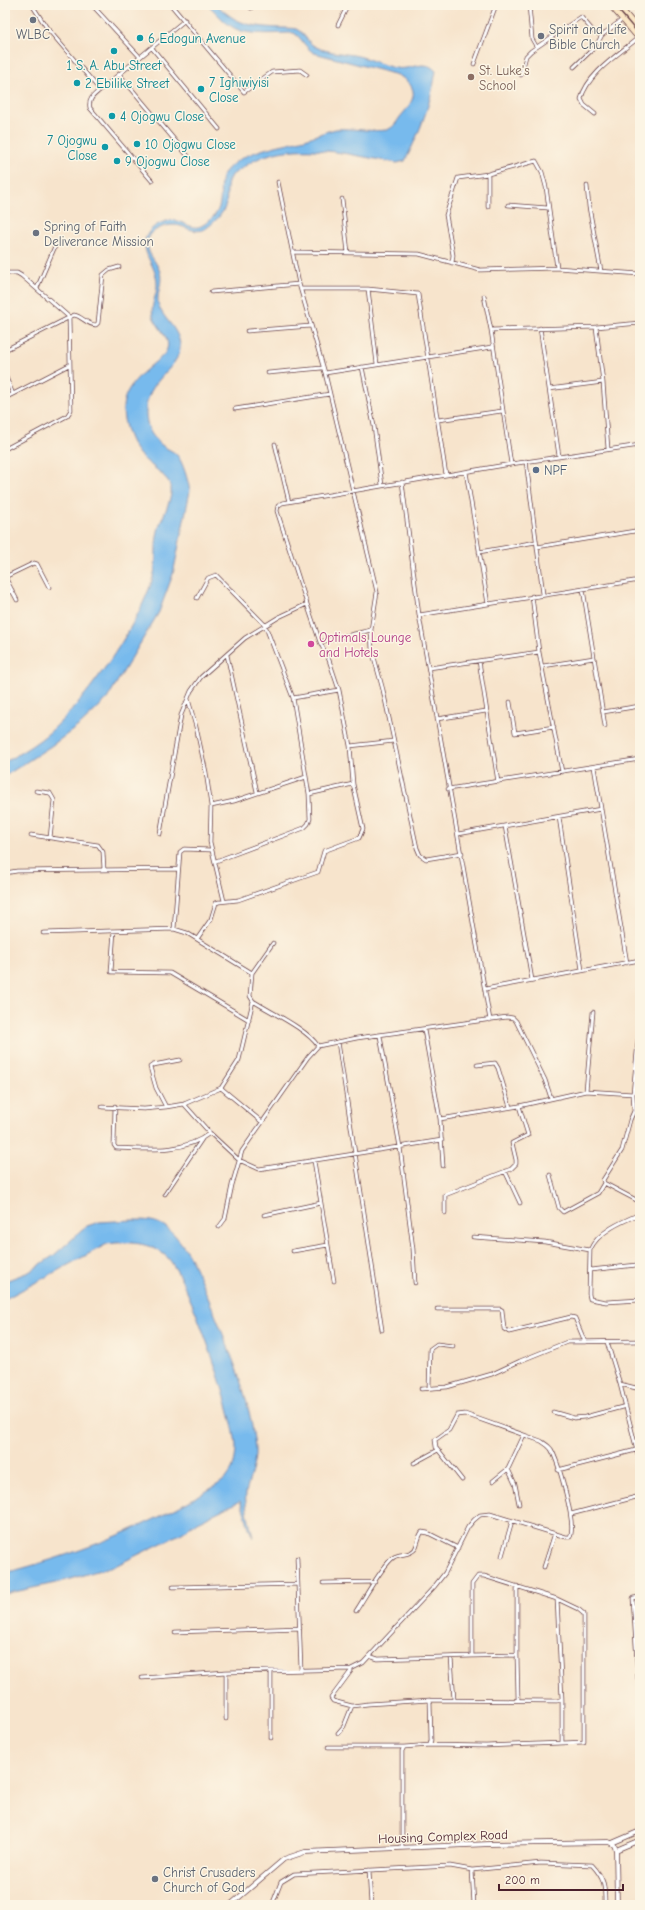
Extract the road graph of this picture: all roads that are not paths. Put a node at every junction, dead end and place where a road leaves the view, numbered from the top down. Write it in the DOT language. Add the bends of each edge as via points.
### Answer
graph roads {
  1 [pos="32,5"];
  2 [pos="92,5"];
  3 [pos="171,5"];
  4 [pos="348,5"];
  5 [pos="496,5"];
  6 [pos="529,5"];
  7 [pos="610,5"];
  8 [pos="619,5"];
  9 [pos="185,20"];
  10 [pos="622,20"];
  11 [pos="338,26"];
  12 [pos="640,31"];
  13 [pos="602,35"];
  14 [pos="639,39"];
  15 [pos="536,46"];
  16 [pos="152,48"];
  17 [pos="139,56"];
  18 [pos="474,64"];
  19 [pos="574,67"];
  20 [pos="119,74"];
  21 [pos="307,75"];
  22 [pos="521,75"];
  23 [pos="100,90"];
  24 [pos="595,114"];
  25 [pos="220,128"];
  26 [pos="188,156"];
  27 [pos="488,174"];
  28 [pos="152,181"];
  29 [pos="278,182"];
  30 [pos="587,186"];
  31 [pos="342,199"];
  32 [pos="508,205"];
  33 [pos="488,207"];
  34 [pos="548,208"];
  35 [pos="640,208"];
  36 [pos="640,222"];
  37 [pos="56,244"];
  38 [pos="294,252"];
  39 [pos="348,253"];
  40 [pos="452,263"];
  41 [pos="119,267"];
  42 [pos="557,268"];
  43 [pos="600,271"];
  44 [pos="5,273"];
  45 [pos="640,274"];
  46 [pos="300,284"];
  47 [pos="36,288"];
  48 [pos="302,289"];
  49 [pos="368,289"];
  50 [pos="211,292"];
  51 [pos="484,296"];
  52 [pos="69,317"];
  53 [pos="640,323"];
  54 [pos="311,326"];
  55 [pos="596,327"];
  56 [pos="540,328"];
  57 [pos="491,330"];
  58 [pos="247,331"];
  59 [pos="492,347"];
  60 [pos="5,350"];
  61 [pos="428,356"];
  62 [pos="377,364"];
  63 [pos="69,365"];
  64 [pos="362,367"];
  65 [pos="322,368"];
  66 [pos="268,373"];
  67 [pos="325,374"];
  68 [pos="5,375"];
  69 [pos="603,382"];
  70 [pos="549,389"];
  71 [pos="13,394"];
  72 [pos="330,394"];
  73 [pos="5,398"];
  74 [pos="236,409"];
  75 [pos="502,411"];
  76 [pos="438,420"];
  77 [pos="275,444"];
  78 [pos="640,445"];
  79 [pos="5,449"];
  80 [pos="608,449"];
  81 [pos="559,456"];
  82 [pos="526,461"];
  83 [pos="511,464"];
  84 [pos="466,472"];
  85 [pos="446,475"];
  86 [pos="402,482"];
  87 [pos="382,485"];
  88 [pos="352,490"];
  89 [pos="289,502"];
  90 [pos="635,531"];
  91 [pos="536,542"];
  92 [pos="537,547"];
  93 [pos="479,552"];
  94 [pos="5,577"];
  95 [pos="640,580"];
  96 [pos="49,587"];
  97 [pos="583,589"];
  98 [pos="12,590"];
  99 [pos="543,594"];
  100 [pos="5,595"];
  101 [pos="532,596"];
  102 [pos="197,598"];
  103 [pos="17,600"];
  104 [pos="307,604"];
  105 [pos="488,604"];
  106 [pos="419,615"];
  107 [pos="265,625"];
  108 [pos="371,630"];
  109 [pos="320,642"];
  110 [pos="539,652"];
  111 [pos="227,655"];
  112 [pos="594,658"];
  113 [pos="479,661"];
  114 [pos="542,666"];
  115 [pos="429,668"];
  116 [pos="339,690"];
  117 [pos="293,698"];
  118 [pos="188,699"];
  119 [pos="510,702"];
  120 [pos="640,706"];
  121 [pos="486,711"];
  122 [pos="603,712"];
  123 [pos="437,719"];
  124 [pos="605,726"];
  125 [pos="554,727"];
  126 [pos="394,741"];
  127 [pos="350,746"];
  128 [pos="640,759"];
  129 [pos="594,767"];
  130 [pos="562,772"];
  131 [pos="306,777"];
  132 [pos="498,782"];
  133 [pos="353,784"];
  134 [pos="448,789"];
  135 [pos="36,791"];
  136 [pos="257,792"];
  137 [pos="308,794"];
  138 [pos="210,806"];
  139 [pos="602,810"];
  140 [pos="559,817"];
  141 [pos="505,826"];
  142 [pos="160,834"];
  143 [pos="458,834"];
  144 [pos="31,835"];
  145 [pos="50,838"];
  146 [pos="212,850"];
  147 [pos="462,853"];
  148 [pos="216,861"];
  149 [pos="178,869"];
  150 [pos="104,870"];
  151 [pos="5,873"];
  152 [pos="224,901"];
  153 [pos="174,929"];
  154 [pos="114,931"];
  155 [pos="43,932"];
  156 [pos="197,939"];
  157 [pos="273,943"];
  158 [pos="640,960"];
  159 [pos="627,962"];
  160 [pos="582,970"];
  161 [pos="252,973"];
  162 [pos="532,980"];
  163 [pos="485,989"];
  164 [pos="253,1001"];
  165 [pos="593,1012"];
  166 [pos="249,1020"];
  167 [pos="490,1020"];
  168 [pos="640,1020"];
  169 [pos="424,1030"];
  170 [pos="380,1036"];
  171 [pos="338,1042"];
  172 [pos="318,1046"];
  173 [pos="180,1060"];
  174 [pos="477,1065"];
  175 [pos="221,1088"];
  176 [pos="586,1091"];
  177 [pos="633,1094"];
  178 [pos="551,1098"];
  179 [pos="184,1104"];
  180 [pos="115,1106"];
  181 [pos="519,1106"];
  182 [pos="102,1107"];
  183 [pos="166,1107"];
  184 [pos="510,1107"];
  185 [pos="634,1111"];
  186 [pos="640,1112"];
  187 [pos="440,1119"];
  188 [pos="262,1122"];
  189 [pos="210,1133"];
  190 [pos="203,1138"];
  191 [pos="442,1140"];
  192 [pos="400,1147"];
  193 [pos="356,1154"];
  194 [pos="239,1160"];
  195 [pos="314,1161"];
  196 [pos="443,1166"];
  197 [pos="505,1171"];
  198 [pos="550,1175"];
  199 [pos="604,1183"];
  200 [pos="165,1194"];
  201 [pos="640,1202"];
  202 [pos="321,1203"];
  203 [pos="520,1203"];
  204 [pos="445,1213"];
  205 [pos="640,1214"];
  206 [pos="264,1215"];
  207 [pos="219,1227"];
  208 [pos="473,1237"];
  209 [pos="328,1245"];
  210 [pos="590,1250"];
  211 [pos="293,1251"];
  212 [pos="637,1265"];
  213 [pos="590,1270"];
  214 [pos="334,1281"];
  215 [pos="415,1283"];
  216 [pos="640,1300"];
  217 [pos="437,1309"];
  218 [pos="382,1330"];
  219 [pos="640,1341"];
  220 [pos="585,1342"];
  221 [pos="607,1342"];
  222 [pos="453,1346"];
  223 [pos="620,1384"];
  224 [pos="429,1388"];
  225 [pos="421,1389"];
  226 [pos="640,1389"];
  227 [pos="626,1406"];
  228 [pos="552,1412"];
  229 [pos="524,1435"];
  230 [pos="438,1450"];
  231 [pos="636,1450"];
  232 [pos="640,1462"];
  233 [pos="414,1463"];
  234 [pos="508,1469"];
  235 [pos="558,1470"];
  236 [pos="462,1480"];
  237 [pos="493,1481"];
  238 [pos="640,1496"];
  239 [pos="519,1504"];
  240 [pos="571,1514"];
  241 [pos="512,1521"];
  242 [pos="555,1533"];
  243 [pos="458,1548"];
  244 [pos="502,1556"];
  245 [pos="297,1558"];
  246 [pos="544,1567"];
  247 [pos="375,1582"];
  248 [pos="323,1583"];
  249 [pos="298,1584"];
  250 [pos="517,1586"];
  251 [pos="173,1588"];
  252 [pos="640,1597"];
  253 [pos="557,1599"];
  254 [pos="356,1611"];
  255 [pos="300,1628"];
  256 [pos="175,1632"];
  257 [pos="517,1655"];
  258 [pos="369,1656"];
  259 [pos="472,1656"];
  260 [pos="451,1657"];
  261 [pos="351,1669"];
  262 [pos="301,1670"];
  263 [pos="226,1672"];
  264 [pos="271,1672"];
  265 [pos="142,1678"];
  266 [pos="640,1678"];
  267 [pos="518,1699"];
  268 [pos="562,1699"];
  269 [pos="430,1700"];
  270 [pos="454,1700"];
  271 [pos="352,1706"];
  272 [pos="226,1719"];
  273 [pos="338,1733"];
  274 [pos="270,1738"];
  275 [pos="562,1743"];
  276 [pos="430,1745"];
  277 [pos="328,1746"];
  278 [pos="404,1747"];
  279 [pos="640,1831"];
  280 [pos="640,1840"];
  281 [pos="612,1843"];
  282 [pos="402,1847"];
  283 [pos="616,1850"];
  284 [pos="369,1870"];
  285 [pos="472,1870"];
  286 [pos="273,1904"];
  287 [pos="230,1905"];
  288 [pos="371,1905"];
  289 [pos="474,1905"];
  290 [pos="606,1905"];
  291 [pos="617,1905"];
  1 -- 23 [label="street"];
  2 -- 17 [label="street"];
  3 -- 9 [label="street"];
  4 -- 11 [label="street"];
  5 -- 18 [label="street"];
  6 -- 15 [label="street" via="532,39"];
  7 -- 10 [label="main road"];
  8 -- 12 [label="main road"];
  9 -- 16 [label="street"];
  9 -- 21 [label="street" via="244,92 272,72 300,70"];
  10 -- 13 [label="street"];
  10 -- 14 [label="main road"];
  13 -- 15 [label="street" via="594,32 580,17"];
  13 -- 19 [label="street" via="596,46"];
  14 -- 24 [label="street" via="595,74 583,89 581,99"];
  15 -- 22 [label="street" via="526,56"];
  16 -- 17 [label="street"];
  16 -- 25 [label="street"];
  17 -- 20 [label="street"];
  20 -- 23 [label="street"];
  20 -- 26 [label="street"];
  23 -- 28 [label="street" via="90,98 90,108"];
  27 -- 33 [label="street"];
  27 -- 34 [label="street" via="536,161 546,187"];
  27 -- 40 [label="street" via="458,178 456,182 446,215"];
  29 -- 38 [label="street"];
  30 -- 43 [label="street"];
  31 -- 39 [label="street"];
  32 -- 34 [label="street"];
  34 -- 42 [label="street"];
  35 -- 36 [label="street"];
  37 -- 47 [label="street"];
  38 -- 39 [label="street"];
  38 -- 46 [label="street"];
  39 -- 40 [label="street" via="419,254"];
  40 -- 42 [label="street" via="480,270"];
  41 -- 52 [label="street" via="108,270 103,276 98,323 93,325 76,315"];
  42 -- 43 [label="street"];
  43 -- 45 [label="street"];
  44 -- 47 [label="street" via="12,272 22,276"];
  46 -- 48 [label="street"];
  46 -- 50 [label="street"];
  47 -- 52 [label="street"];
  48 -- 49 [label="street"];
  48 -- 54 [label="street"];
  49 -- 61 [label="street" via="418,294"];
  49 -- 62 [label="street"];
  51 -- 57 [label="street"];
  52 -- 60 [label="street"];
  52 -- 63 [label="street"];
  53 -- 55 [label="street"];
  54 -- 58 [label="street"];
  54 -- 65 [label="street"];
  55 -- 56 [label="street"];
  55 -- 69 [label="street"];
  56 -- 57 [label="street"];
  56 -- 70 [label="street"];
  57 -- 59 [label="street"];
  59 -- 61 [label="street"];
  59 -- 75 [label="street"];
  61 -- 62 [label="street"];
  61 -- 76 [label="street"];
  62 -- 64 [label="street"];
  63 -- 71 [label="street"];
  63 -- 79 [label="street" via="70,414"];
  64 -- 67 [label="street"];
  64 -- 87 [label="street"];
  65 -- 66 [label="street"];
  65 -- 67 [label="street"];
  67 -- 72 [label="street"];
  68 -- 71 [label="street"];
  69 -- 70 [label="street"];
  69 -- 80 [label="street"];
  70 -- 81 [label="street"];
  71 -- 73 [label="street"];
  72 -- 74 [label="street"];
  72 -- 88 [label="street"];
  75 -- 76 [label="street"];
  75 -- 83 [label="street"];
  76 -- 85 [label="street"];
  77 -- 89 [label="street"];
  78 -- 80 [label="street"];
  80 -- 81 [label="street"];
  81 -- 82 [label="street"];
  82 -- 83 [label="street"];
  82 -- 91 [label="street"];
  83 -- 84 [label="street"];
  84 -- 85 [label="street"];
  84 -- 93 [label="street"];
  85 -- 86 [label="street"];
  86 -- 87 [label="street"];
  86 -- 106 [label="street"];
  87 -- 88 [label="street"];
  88 -- 89 [label="street"];
  88 -- 108 [label="street" via="377,592"];
  89 -- 104 [label="street" via="282,503 277,511"];
  90 -- 92 [label="street"];
  91 -- 92 [label="street"];
  91 -- 93 [label="street"];
  92 -- 99 [label="street"];
  93 -- 105 [label="street"];
  94 -- 96 [label="street" via="34,563 37,564"];
  94 -- 98 [label="street"];
  95 -- 97 [label="street"];
  97 -- 99 [label="street"];
  97 -- 112 [label="street"];
  98 -- 100 [label="street"];
  98 -- 103 [label="street"];
  99 -- 101 [label="street"];
  101 -- 105 [label="street"];
  101 -- 110 [label="street"];
  102 -- 107 [label="street" via="208,578 216,575"];
  104 -- 107 [label="street"];
  104 -- 109 [label="street"];
  105 -- 106 [label="street"];
  106 -- 115 [label="street"];
  107 -- 111 [label="street" via="245,638"];
  107 -- 117 [label="street"];
  108 -- 109 [label="street"];
  108 -- 126 [label="street" via="372,650"];
  109 -- 116 [label="street"];
  110 -- 113 [label="street"];
  110 -- 114 [label="street"];
  111 -- 118 [label="street" via="201,677"];
  111 -- 136 [label="street"];
  112 -- 114 [label="street"];
  112 -- 122 [label="street"];
  113 -- 115 [label="street"];
  113 -- 121 [label="street"];
  114 -- 125 [label="street"];
  115 -- 123 [label="street"];
  116 -- 117 [label="street"];
  116 -- 127 [label="street"];
  117 -- 131 [label="street"];
  118 -- 138 [label="street" via="204,764"];
  118 -- 142 [label="street" via="181,715"];
  119 -- 125 [label="street" via="515,733"];
  120 -- 122 [label="street"];
  121 -- 123 [label="street"];
  121 -- 132 [label="street"];
  122 -- 124 [label="street"];
  123 -- 134 [label="street"];
  125 -- 130 [label="street"];
  126 -- 127 [label="street"];
  126 -- 147 [label="street" via="420,855 426,859"];
  127 -- 133 [label="street"];
  128 -- 129 [label="street"];
  129 -- 130 [label="street"];
  129 -- 139 [label="street"];
  130 -- 132 [label="street"];
  131 -- 136 [label="street"];
  131 -- 137 [label="street"];
  132 -- 134 [label="street"];
  133 -- 137 [label="street"];
  133 -- 152 [label="street" via="363,830 359,838 324,851 318,872 238,900"];
  134 -- 143 [label="street"];
  135 -- 145 [label="street" via="50,793 54,800"];
  136 -- 138 [label="street" via="234,801"];
  137 -- 148 [label="street" via="310,819 304,828"];
  138 -- 146 [label="street" via="209,833"];
  139 -- 140 [label="street"];
  139 -- 159 [label="street"];
  140 -- 141 [label="street"];
  140 -- 160 [label="street"];
  141 -- 143 [label="street"];
  141 -- 162 [label="street"];
  143 -- 147 [label="street"];
  144 -- 145 [label="street"];
  145 -- 150 [label="street" via="98,845 103,852"];
  146 -- 148 [label="street"];
  146 -- 149 [label="street" via="184,849 180,852"];
  147 -- 163 [label="street"];
  148 -- 152 [label="street"];
  149 -- 150 [label="street"];
  149 -- 153 [label="street"];
  150 -- 151 [label="street"];
  152 -- 156 [label="street" via="216,904 211,918"];
  153 -- 154 [label="street"];
  153 -- 156 [label="street"];
  154 -- 155 [label="street"];
  154 -- 166 [label="street" via="111,972 170,973"];
  156 -- 161 [label="street"];
  157 -- 161 [label="street"];
  158 -- 159 [label="street"];
  159 -- 160 [label="street"];
  160 -- 162 [label="street"];
  161 -- 164 [label="street" via="250,996"];
  162 -- 163 [label="street"];
  163 -- 167 [label="street"];
  164 -- 166 [label="street"];
  164 -- 172 [label="street" via="313,1038"];
  165 -- 176 [label="street"];
  166 -- 175 [label="street" via="239,1060"];
  167 -- 169 [label="street"];
  167 -- 178 [label="street" via="507,1017 516,1021"];
  168 -- 177 [label="street"];
  169 -- 170 [label="street"];
  169 -- 187 [label="street"];
  170 -- 171 [label="street"];
  170 -- 192 [label="street"];
  171 -- 172 [label="street"];
  171 -- 193 [label="street"];
  172 -- 188 [label="street"];
  173 -- 183 [label="street" via="150,1067 156,1088"];
  174 -- 184 [label="street" via="495,1063"];
  175 -- 179 [label="street"];
  175 -- 188 [label="street"];
  176 -- 177 [label="street"];
  176 -- 178 [label="street"];
  177 -- 185 [label="street"];
  178 -- 181 [label="street"];
  179 -- 183 [label="street"];
  179 -- 189 [label="street"];
  180 -- 182 [label="street"];
  180 -- 183 [label="street" via="144,1109"];
  180 -- 190 [label="street" via="116,1148 171,1150"];
  181 -- 184 [label="street"];
  181 -- 197 [label="street" via="528,1135 512,1143 516,1164"];
  184 -- 187 [label="street"];
  185 -- 186 [label="street"];
  185 -- 199 [label="street" via="622,1150 603,1180"];
  187 -- 191 [label="street"];
  188 -- 194 [label="street" via="242,1151"];
  189 -- 190 [label="street"];
  189 -- 194 [label="street"];
  190 -- 200 [label="street"];
  191 -- 192 [label="street"];
  191 -- 196 [label="street"];
  192 -- 193 [label="street"];
  192 -- 215 [label="street" via="414,1255"];
  193 -- 195 [label="street"];
  193 -- 218 [label="street"];
  194 -- 195 [label="street" via="259,1169"];
  194 -- 207 [label="street" via="225,1219"];
  195 -- 202 [label="street"];
  197 -- 203 [label="street"];
  197 -- 204 [label="street" via="445,1195"];
  198 -- 199 [label="street" via="559,1208 563,1212 598,1193"];
  199 -- 201 [label="street"];
  202 -- 206 [label="street"];
  202 -- 209 [label="street"];
  205 -- 210 [label="street" via="622,1221 600,1237"];
  208 -- 210 [label="street" via="545,1242"];
  209 -- 211 [label="street"];
  209 -- 214 [label="street"];
  210 -- 213 [label="street"];
  212 -- 213 [label="street"];
  213 -- 216 [label="street" via="590,1299 606,1302"];
  217 -- 220 [label="street" via="500,1309 504,1329 509,1332 571,1317 575,1318"];
  219 -- 221 [label="street"];
  220 -- 221 [label="street"];
  220 -- 224 [label="street" via="567,1342 492,1374 447,1387"];
  221 -- 223 [label="street"];
  222 -- 224 [label="street" via="437,1344 430,1350"];
  223 -- 226 [label="street"];
  223 -- 227 [label="street"];
  224 -- 225 [label="street"];
  227 -- 228 [label="street" via="574,1418"];
  227 -- 231 [label="street"];
  229 -- 230 [label="street" via="460,1413 448,1430 435,1440"];
  229 -- 234 [label="street"];
  229 -- 235 [label="street" via="549,1446"];
  230 -- 233 [label="street"];
  230 -- 236 [label="street"];
  231 -- 232 [label="street"];
  231 -- 235 [label="street"];
  234 -- 237 [label="street"];
  234 -- 239 [label="street" via="515,1484"];
  235 -- 240 [label="street"];
  238 -- 240 [label="street"];
  240 -- 242 [label="street" via="570,1536"];
  241 -- 242 [label="street"];
  241 -- 243 [label="street" via="490,1514 480,1515 468,1526"];
  241 -- 244 [label="street"];
  242 -- 246 [label="street"];
  243 -- 247 [label="street" via="422,1532 415,1549 410,1553 395,1556"];
  243 -- 258 [label="street" via="445,1573 434,1587"];
  245 -- 249 [label="street"];
  247 -- 248 [label="street"];
  247 -- 254 [label="street"];
  249 -- 251 [label="street"];
  249 -- 255 [label="street"];
  250 -- 253 [label="street"];
  250 -- 257 [label="street"];
  250 -- 259 [label="street" via="484,1576 475,1578 472,1584"];
  252 -- 266 [label="street" via="633,1598"];
  253 -- 268 [label="street"];
  253 -- 275 [label="street" via="584,1614 584,1742"];
  255 -- 256 [label="street"];
  255 -- 262 [label="street"];
  257 -- 259 [label="street"];
  257 -- 267 [label="street"];
  258 -- 260 [label="street" via="378,1659"];
  258 -- 261 [label="street" via="363,1663"];
  259 -- 260 [label="street"];
  260 -- 270 [label="street"];
  261 -- 262 [label="street"];
  261 -- 271 [label="street" via="331,1700"];
  262 -- 264 [label="street"];
  263 -- 264 [label="street"];
  263 -- 265 [label="street"];
  263 -- 272 [label="street"];
  264 -- 274 [label="street"];
  267 -- 268 [label="street"];
  267 -- 270 [label="street"];
  268 -- 275 [label="street"];
  269 -- 270 [label="street"];
  269 -- 271 [label="street"];
  269 -- 276 [label="street"];
  271 -- 273 [label="street"];
  275 -- 276 [label="street"];
  276 -- 278 [label="street"];
  277 -- 278 [label="street"];
  278 -- 282 [label="street"];
  279 -- 281 [label="street"];
  280 -- 283 [label="street"];
  281 -- 282 [label="street, Housing Complex Road"];
  281 -- 283 [label="street"];
  282 -- 287 [label="street, Housing Complex Road" via="318,1851 294,1855 284,1859 266,1873"];
  283 -- 291 [label="street"];
  284 -- 285 [label="street" via="450,1866"];
  284 -- 286 [label="street" via="294,1874 281,1882"];
  284 -- 288 [label="street"];
  285 -- 289 [label="street"];
  285 -- 290 [label="street" via="541,1863 592,1865 602,1876"];
}
